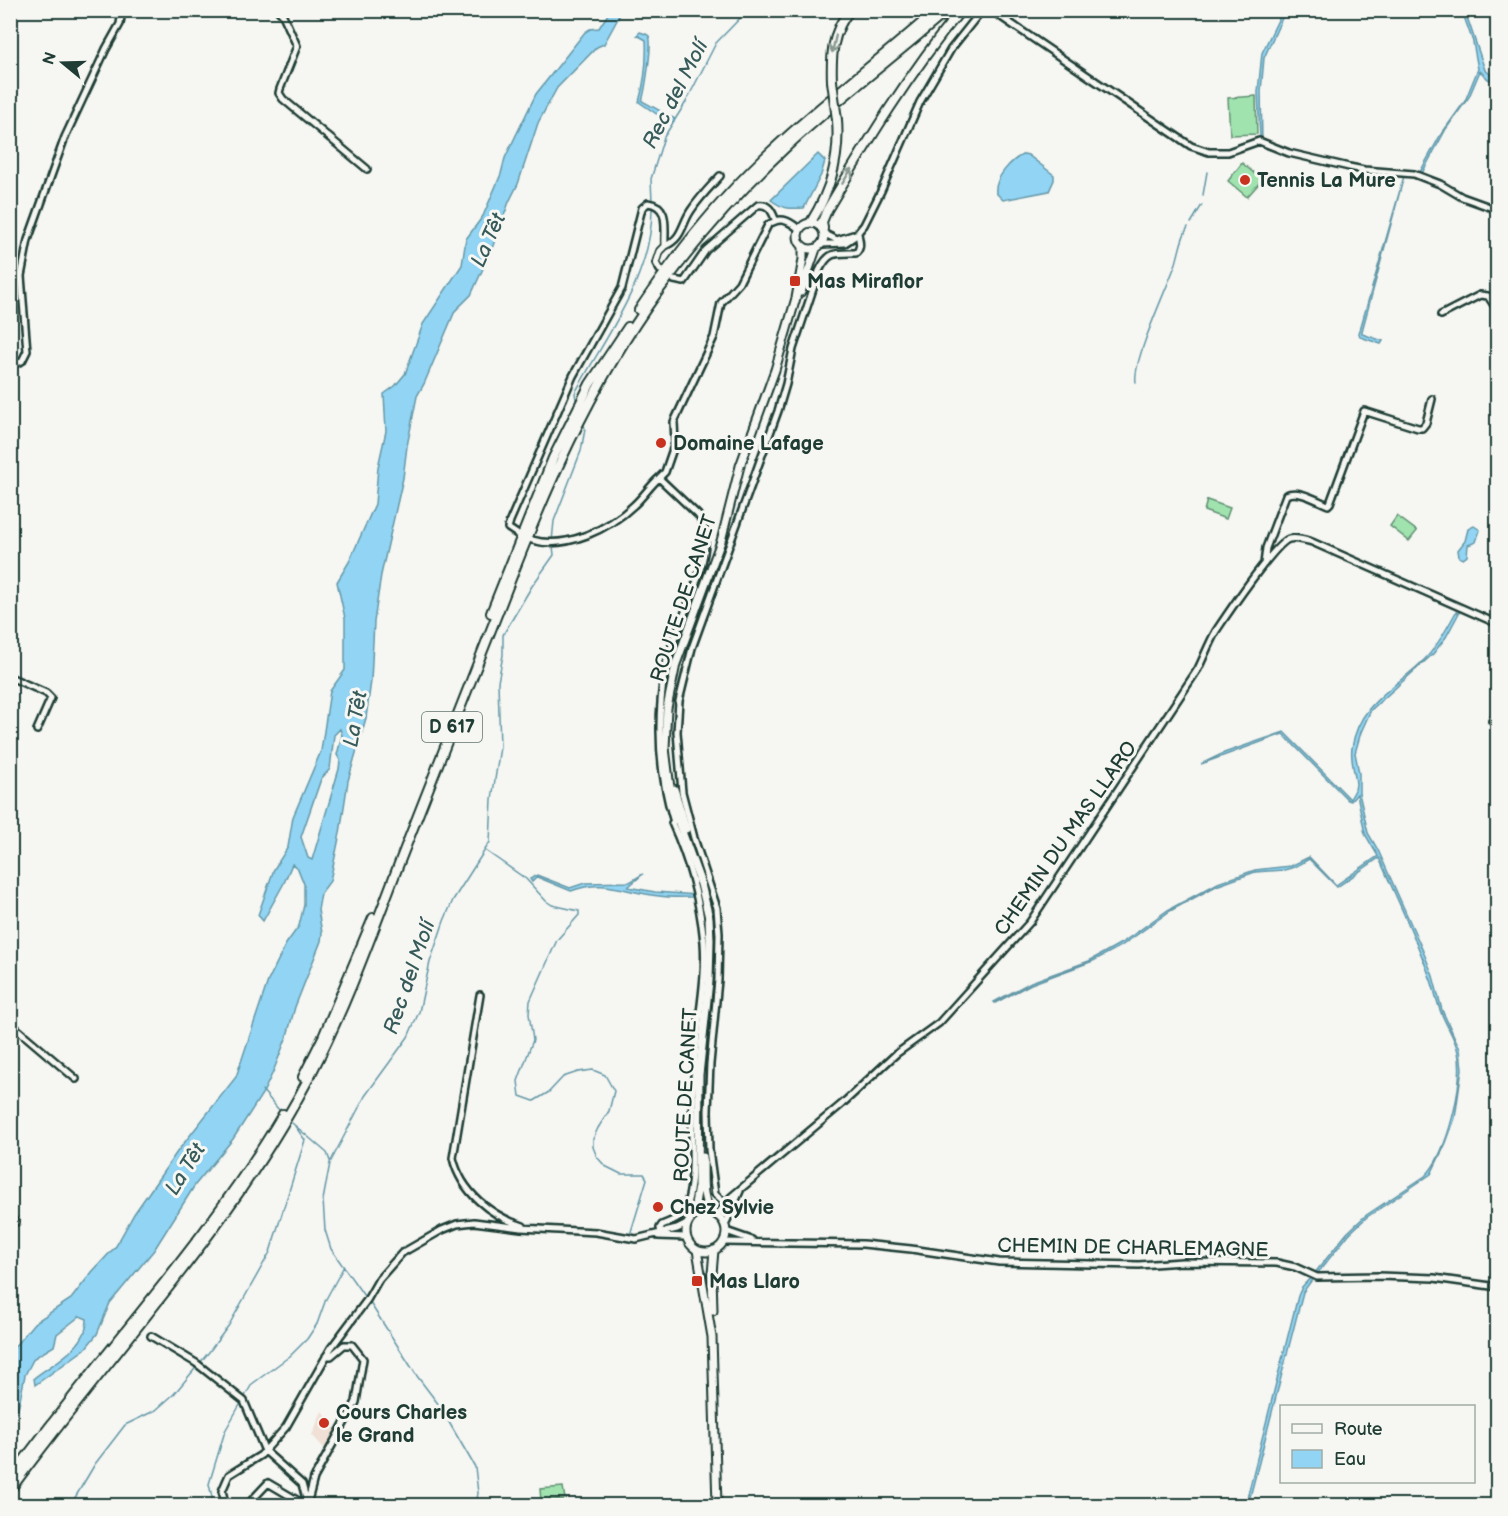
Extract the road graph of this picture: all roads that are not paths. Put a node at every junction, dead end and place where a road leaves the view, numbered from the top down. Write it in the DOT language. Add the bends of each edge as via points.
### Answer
graph roads {
  1 [pos="122,10"];
  2 [pos="278,10"];
  3 [pos="850,10"];
  4 [pos="938,10"];
  5 [pos="948,10"];
  6 [pos="961,10"];
  7 [pos="981,10"];
  8 [pos="991,10"];
  9 [pos="368,169"];
  10 [pos="720,176"];
  11 [pos="1497,210"];
  12 [pos="775,219"];
  13 [pos="811,222"];
  14 [pos="799,230"];
  15 [pos="824,231"];
  16 [pos="858,233"];
  17 [pos="665,246"];
  18 [pos="803,246"];
  19 [pos="819,246"];
  20 [pos="660,270"];
  21 [pos="674,280"];
  22 [pos="1497,311"];
  23 [pos="1441,315"];
  24 [pos="10,366"];
  25 [pos="1432,399"];
  26 [pos="659,478"];
  27 [pos="517,534"];
  28 [pos="532,540"];
  29 [pos="1264,565"];
  30 [pos="1497,624"];
  31 [pos="10,677"];
  32 [pos="1497,713"];
  33 [pos="1492,721"];
  34 [pos="38,730"];
  35 [pos="675,818"];
  36 [pos="480,996"];
  37 [pos="10,1023"];
  38 [pos="76,1079"];
  39 [pos="729,1206"];
  40 [pos="714,1214"];
  41 [pos="693,1216"];
  42 [pos="687,1224"];
  43 [pos="725,1228"];
  44 [pos="533,1229"];
  45 [pos="661,1235"];
  46 [pos="686,1237"];
  47 [pos="723,1242"];
  48 [pos="765,1242"];
  49 [pos="697,1250"];
  50 [pos="714,1250"];
  51 [pos="1497,1287"];
  52 [pos="151,1336"];
  53 [pos="326,1356"];
  54 [pos="265,1451"];
  55 [pos="10,1479"];
  56 [pos="10,1490"];
  57 [pos="252,1500"];
  58 [pos="226,1506"];
  59 [pos="308,1506"];
  60 [pos="719,1506"];
  1 -- 24 [label="street" via="120,24 65,137 28,240 21,286 27,351 22,361"];
  2 -- 9 [label="street" via="297,46 279,93"];
  3 -- 13 [label="highway, one-way, bridge" via="833,45 838,152 835,169"];
  4 -- 55 [label="highway, D 617" via="763,159 682,250 590,384 540,486 382,896 295,1095 234,1190"];
  5 -- 56 [label="highway, D 617" via="762,170 660,288 626,340 583,412 544,496 365,950 328,1040 300,1094 217,1225"];
  15 -- 6 [label="highway, one-way" via="822,222 827,210 884,115"];
  7 -- 16 [label="street" via="920,102"];
  8 -- 11 [label="street" via="1191,146 1209,152 1228,152 1259,141 1289,153 1348,167 1414,174"];
  10 -- 17 [label="street" via="689,212 675,242"];
  12 -- 14 [label="street" via="783,219"];
  12 -- 21 [label="street" via="773,211 758,205 706,250 684,282"];
  12 -- 26 [label="street" via="768,225 739,283 721,303 714,336 674,423 675,443"];
  13 -- 14 [label="main road"];
  13 -- 15 [label="main road"];
  14 -- 18 [label="main road" via="798,239"];
  15 -- 16 [label="street" via="837,240"];
  15 -- 19 [label="main road"];
  16 -- 19 [label="street" via="845,243"];
  16 -- 39 [label="street" via="860,244 856,253 830,255 819,271 793,349 778,411 692,648 677,716 682,792 717,908 718,980 709,1131 715,1194"];
  17 -- 20 [label="street" via="657,257"];
  17 -- 27 [label="street" via="662,209 649,203 642,208 622,288 573,376 510,521 508,528"];
  18 -- 19 [label="main road"];
  18 -- 35 [label="main road, ROUTE DE CANET" via="796,298 775,370 740,466 721,541 671,684 665,748"];
  19 -- 40 [label="main road, ROUTE DE CANET" via="738,483 717,563 680,665 670,708 673,786 704,882 714,940 702,1111 705,1198"];
  22 -- 23 [label="street" via="1488,296 1480,295"];
  25 -- 29 [label="street, CHEMIN DU MAS LLARO" via="1422,428 1364,411 1330,503 1296,493 1286,495 1266,548"];
  26 -- 28 [label="street" via="635,505 601,528 559,543"];
  26 -- 35 [label="street" via="704,522 705,533 702,567 665,669 660,750 662,776"];
  29 -- 30 [label="street, CHEMIN DU MAS LLARO" via="1289,538 1300,539"];
  29 -- 39 [label="street, CHEMIN DU MAS LLARO" via="1216,631 1198,669 1030,922 939,1023 896,1054 742,1188"];
  31 -- 34 [label="street" via="51,698"];
  32 -- 33 [label="street"];
  35 -- 41 [label="main road, ROUTE DE CANET" via="701,884 710,940 699,1075 698,1186"];
  35 -- 45 [label="street" via="672,823 686,856 704,954 695,1058 692,1178 685,1210 675,1221 662,1225"];
  36 -- 44 [label="street" via="453,1158 456,1171 470,1192 490,1212"];
  37 -- 38 [label="street"];
  39 -- 40 [label="street"];
  39 -- 43 [label="street"];
  40 -- 41 [label="main road" via="702,1212"];
  40 -- 43 [label="main road"];
  41 -- 42 [label="main road"];
  42 -- 45 [label="street"];
  42 -- 46 [label="main road"];
  43 -- 47 [label="main road"];
  43 -- 48 [label="street, CHEMIN DE CHARLEMAGNE" via="748,1240"];
  44 -- 45 [label="street" via="636,1239"];
  44 -- 53 [label="street" via="474,1222 457,1224 402,1253 379,1279"];
  45 -- 46 [label="street"];
  46 -- 49 [label="main road"];
  47 -- 48 [label="street, CHEMIN DE CHARLEMAGNE"];
  47 -- 50 [label="main road"];
  48 -- 51 [label="street, CHEMIN DE CHARLEMAGNE" via="863,1244 999,1262 1277,1263 1314,1276 1434,1278"];
  49 -- 50 [label="main road"];
  49 -- 60 [label="main road" via="712,1337"];
  50 -- 60 [label="main road" via="712,1304"];
  52 -- 54 [label="street" via="199,1366 242,1400"];
  53 -- 54 [label="street" via="286,1427"];
  53 -- 59 [label="street" via="344,1345 352,1345 363,1359 363,1367 356,1402 314,1478"];
  54 -- 58 [label="street" via="229,1475 222,1491"];
  54 -- 59 [label="street" via="302,1484"];
  57 -- 59 [label="street" via="268,1483"];
}
